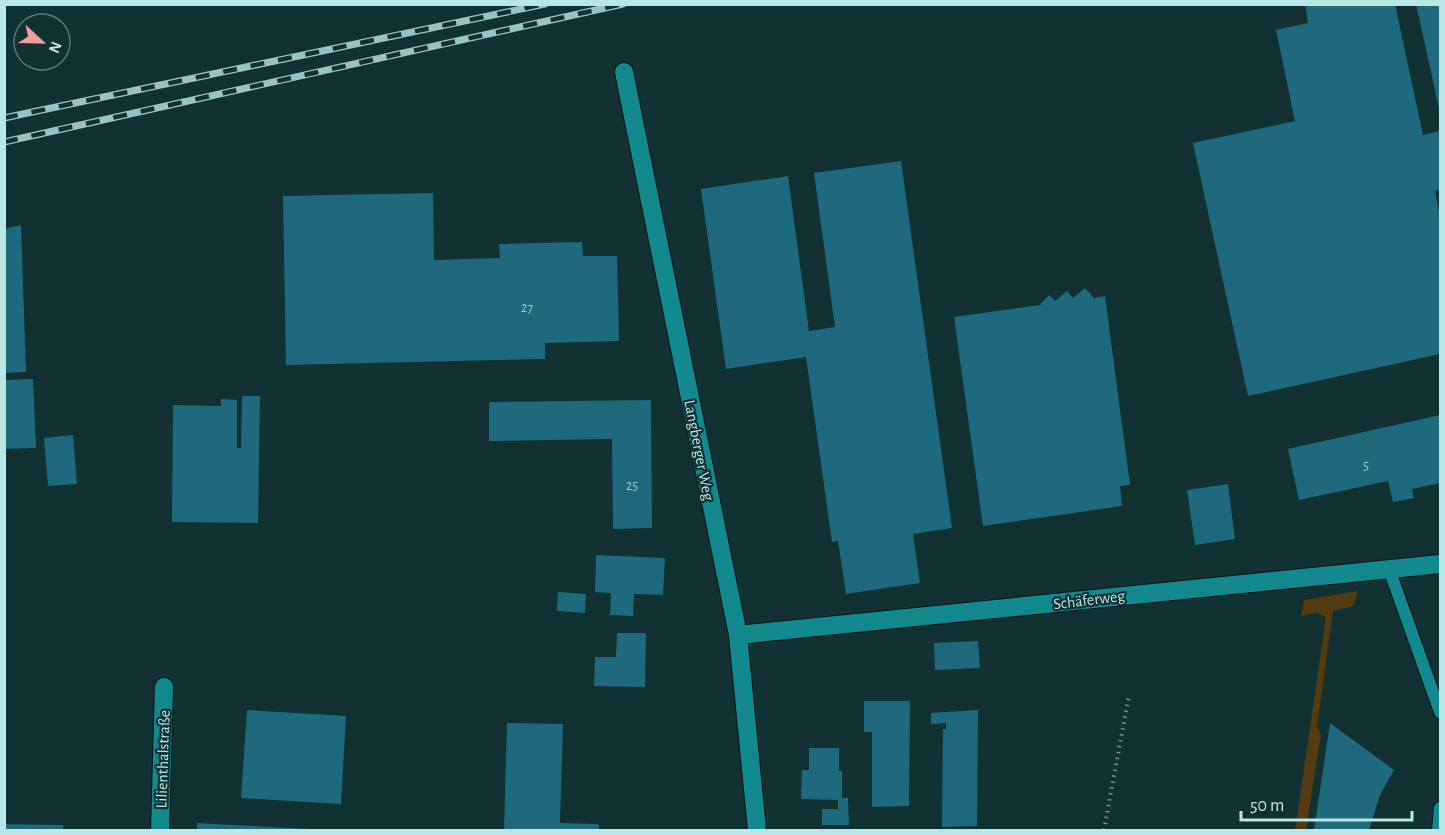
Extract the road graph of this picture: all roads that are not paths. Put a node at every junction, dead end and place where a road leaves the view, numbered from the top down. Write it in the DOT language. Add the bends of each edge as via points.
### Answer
graph roads {
  1 [pos="624,72"];
  2 [pos="1440,564"];
  3 [pos="1389,569"];
  4 [pos="738,635"];
  5 [pos="164,687"];
  6 [pos="1440,712"];
  7 [pos="1440,808"];
  8 [pos="160,831"];
  9 [pos="757,831"];
  10 [pos="1438,831"];
  1 -- 4 [label="street, Langberger Weg"];
  2 -- 3 [label="street, Schäferweg"];
  3 -- 4 [label="street, Schäferweg"];
  3 -- 6 [label="lane"];
  4 -- 9 [label="street, Langberger Weg"];
  5 -- 8 [label="street, Lilienthalstraße"];
  7 -- 10 [label="lane"];
}
